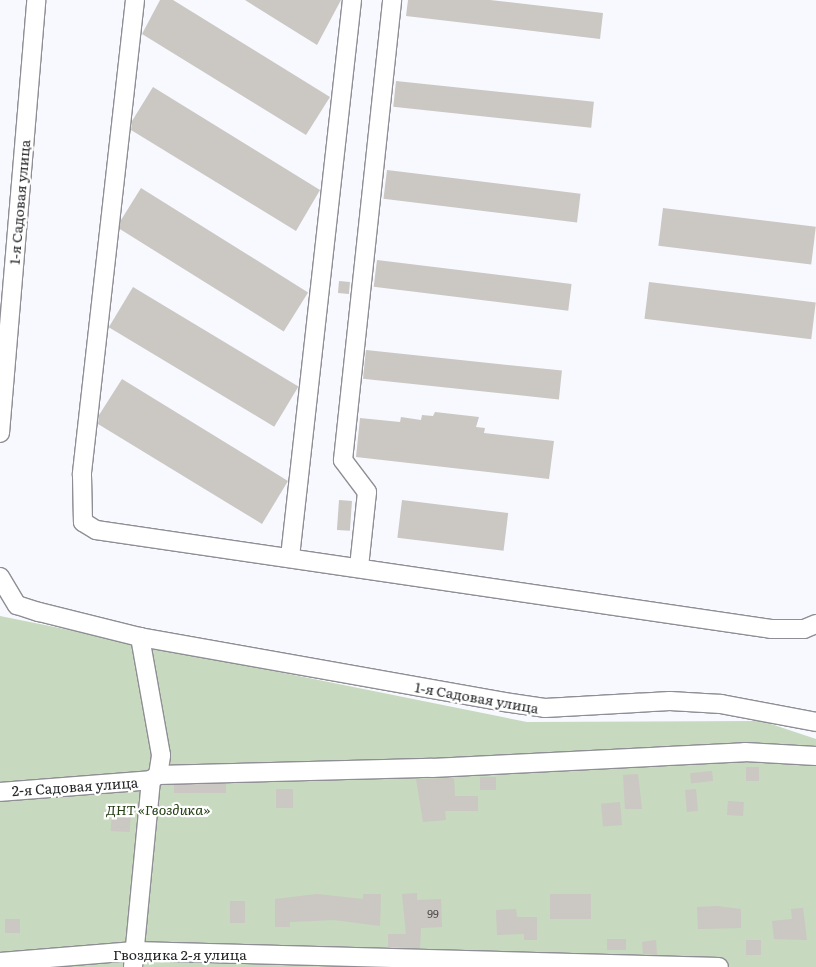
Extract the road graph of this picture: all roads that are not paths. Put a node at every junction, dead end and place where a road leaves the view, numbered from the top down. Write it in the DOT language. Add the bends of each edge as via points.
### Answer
graph roads {
  1 [pos="36,0"];
  2 [pos="135,0"];
  3 [pos="352,0"];
  4 [pos="392,0"];
  5 [pos="0,433"];
  6 [pos="290,557"];
  7 [pos="359,567"];
  8 [pos="0,577"];
  9 [pos="8,603"];
  10 [pos="816,624"];
  11 [pos="140,636"];
  12 [pos="816,722"];
  13 [pos="816,756"];
  14 [pos="155,778"];
  15 [pos="0,792"];
  16 [pos="134,959"];
  17 [pos="0,962"];
  18 [pos="719,967"];
  1 -- 5 [label="street, 1-я Садовая улица"];
  2 -- 6 [label="street" via="82,475 83,522 96,530"];
  3 -- 6 [label="street"];
  4 -- 7 [label="street" via="343,460 367,492"];
  6 -- 7 [label="street"];
  7 -- 10 [label="street" via="771,628 804,629"];
  8 -- 9 [label="street, 1-я Садовая улица"];
  9 -- 11 [label="street, 1-я Садовая улица"];
  11 -- 12 [label="street, 1-я Садовая улица" via="544,708 670,701 721,704"];
  11 -- 14 [label="street" via="161,755"];
  13 -- 14 [label="street, 2-я Садовая улица" via="745,752"];
  14 -- 15 [label="street, 2-я Садовая улица"];
  14 -- 16 [label="street"];
  16 -- 17 [label="street, Гвоздика 2-я улица"];
  16 -- 18 [label="street, Гвоздика 2-я улица"];
}
